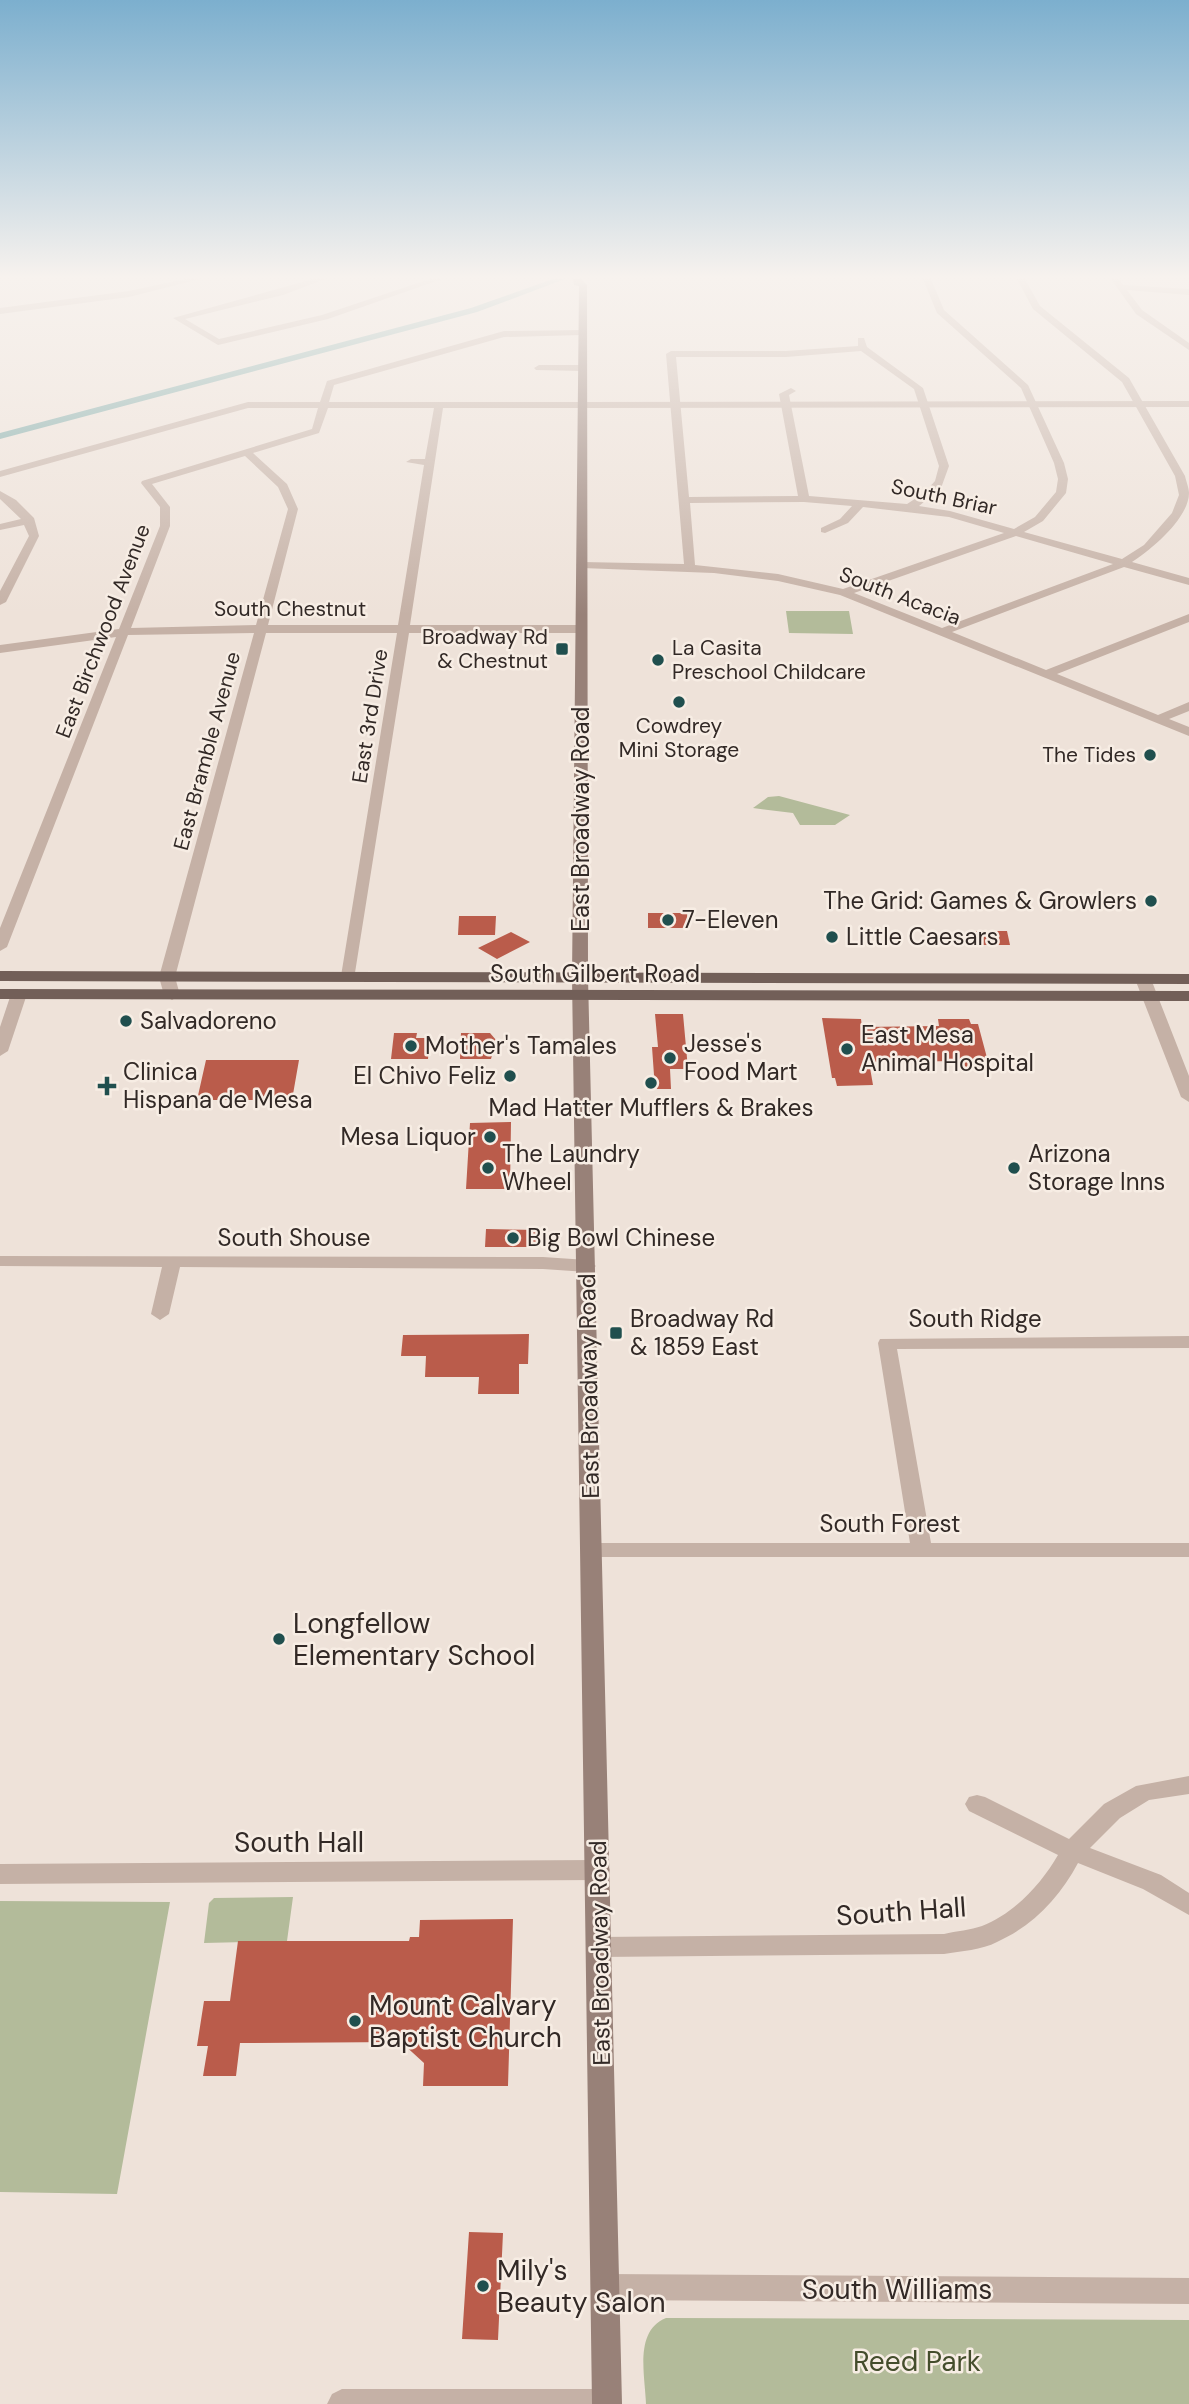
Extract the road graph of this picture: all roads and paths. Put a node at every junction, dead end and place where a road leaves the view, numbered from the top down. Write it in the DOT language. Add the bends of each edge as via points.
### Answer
graph roads {
  1 [pos="328,391"];
  2 [pos="582,391"];
  3 [pos="673,391"];
  4 [pos="791,391"];
  5 [pos="919,391"];
  6 [pos="1027,391"];
  7 [pos="1133,391"];
  8 [pos="444,402"];
  9 [pos="925,403"];
  10 [pos="325,404"];
  11 [pos="674,404"];
  12 [pos="785,404"];
  13 [pos="1032,404"];
  14 [pos="1141,404"];
  15 [pos="1189,404"];
  16 [pos="582,405"];
  17 [pos="246,452"];
  18 [pos="411,462"];
  19 [pos="429,462"];
  20 [pos="0,474"];
  21 [pos="0,494"];
  22 [pos="804,499"];
  23 [pos="684,500"];
  24 [pos="862,502"];
  25 [pos="909,507"];
  26 [pos="30,520"];
  27 [pos="0,527"];
  28 [pos="825,530"];
  29 [pos="1014,533"];
  30 [pos="1122,564"];
  31 [pos="582,565"];
  32 [pos="690,567"];
  33 [pos="1189,582"];
  34 [pos="844,593"];
  35 [pos="0,602"];
  36 [pos="1189,618"];
  37 [pos="262,628"];
  38 [pos="403,628"];
  39 [pos="580,629"];
  40 [pos="126,632"];
  41 [pos="942,632"];
  42 [pos="0,649"];
  43 [pos="1047,674"];
  44 [pos="1189,706"];
  45 [pos="1159,719"];
  46 [pos="1189,732"];
  47 [pos="0,947"];
  48 [pos="0,976"];
  49 [pos="167,976"];
  50 [pos="349,976"];
  51 [pos="580,976"];
  52 [pos="964,978"];
  53 [pos="1081,978"];
  54 [pos="1143,979"];
  55 [pos="1189,979"];
  56 [pos="0,995"];
  57 [pos="19,995"];
  58 [pos="172,995"];
  59 [pos="848,996"];
  60 [pos="1013,996"];
  61 [pos="1151,996"];
  62 [pos="1189,996"];
  63 [pos="580,997"];
  64 [pos="0,1051"];
  65 [pos="1189,1097"];
  66 [pos="0,1261"];
  67 [pos="172,1261"];
  68 [pos="587,1266"];
  69 [pos="160,1314"];
  70 [pos="1189,1342"];
  71 [pos="592,1550"];
  72 [pos="922,1550"];
  73 [pos="1189,1550"];
  74 [pos="1189,1785"];
  75 [pos="977,1804"];
  76 [pos="1072,1851"];
  77 [pos="598,1870"];
  78 [pos="0,1874"];
  79 [pos="1189,1905"];
  80 [pos="599,1947"];
  81 [pos="605,2287"];
  82 [pos="1189,2291"];
  83 [pos="342,2404"];
  84 [pos="607,2404"];
  1 -- 10 [label="street"];
  2 -- 16 [label="main road, East Broadway Road"];
  3 -- 11 [label="street"];
  4 -- 12 [label="street" via="784,394"];
  5 -- 9 [label="street"];
  6 -- 13 [label="street"];
  7 -- 14 [label="street"];
  8 -- 10 [label="street"];
  8 -- 16 [label="street"];
  8 -- 19 [label="street, East 3rd Drive"];
  9 -- 12 [label="street"];
  9 -- 13 [label="street"];
  9 -- 25 [label="street" via="944,466 943,480 933,493"];
  10 -- 17 [label="street, East Birchwood Avenue" via="316,431"];
  10 -- 20 [label="street" via="248,405"];
  11 -- 12 [label="street"];
  11 -- 16 [label="street"];
  11 -- 23 [label="street"];
  12 -- 22 [label="street"];
  13 -- 14 [label="street"];
  13 -- 29 [label="street" via="1063,479 1061,493 1039,519"];
  14 -- 15 [label="street"];
  14 -- 30 [label="street" via="1180,476 1184,495 1166,529"];
  16 -- 31 [label="main road, East Broadway Road"];
  17 -- 37 [label="street, East Bramble Avenue" via="283,486 293,509"];
  17 -- 40 [label="street, East Birchwood Avenue" via="146,483 165,508 165,526"];
  18 -- 19 [label="street"];
  19 -- 38 [label="street, East 3rd Drive"];
  21 -- 26 [label="street" via="17,504"];
  22 -- 23 [label="street, South Briar"];
  22 -- 24 [label="street, South Briar"];
  23 -- 32 [label="street"];
  24 -- 25 [label="street, South Briar"];
  24 -- 28 [label="street" via="844,522"];
  25 -- 29 [label="street, South Briar"];
  26 -- 27 [label="street"];
  26 -- 35 [label="street" via="34,536"];
  29 -- 30 [label="street, South Briar"];
  29 -- 34 [label="street"];
  30 -- 33 [label="street, South Briar"];
  30 -- 41 [label="street"];
  31 -- 32 [label="street, South Acacia"];
  31 -- 39 [label="main road, East Broadway Road"];
  32 -- 34 [label="street, South Acacia" via="760,572"];
  34 -- 41 [label="street, South Acacia"];
  36 -- 43 [label="street"];
  37 -- 38 [label="street, South Chestnut"];
  37 -- 40 [label="street, South Chestnut"];
  37 -- 49 [label="street, East Bramble Avenue"];
  38 -- 39 [label="street, South Chestnut"];
  38 -- 50 [label="street, East 3rd Drive"];
  39 -- 51 [label="main road, East Broadway Road"];
  40 -- 42 [label="street, South Chestnut"];
  40 -- 47 [label="street, East Birchwood Avenue"];
  41 -- 43 [label="street, South Acacia"];
  43 -- 45 [label="street, South Acacia"];
  44 -- 45 [label="street"];
  45 -- 46 [label="street, South Acacia"];
  48 -- 49 [label="main road, South Gilbert Road"];
  49 -- 50 [label="main road, South Gilbert Road"];
  49 -- 58 [label="street"];
  50 -- 51 [label="main road, South Gilbert Road"];
  51 -- 52 [label="main road, South Gilbert Road"];
  51 -- 63 [label="main road, East Broadway Road"];
  52 -- 53 [label="main road, South Gilbert Road"];
  52 -- 59 [label="main road" via="964,983 954,987 872,990"];
  53 -- 54 [label="main road, South Gilbert Road"];
  53 -- 60 [label="main road" via="1020,987"];
  54 -- 55 [label="main road, South Gilbert Road"];
  54 -- 61 [label="street"];
  56 -- 57 [label="main road, South Gilbert Road"];
  57 -- 58 [label="main road, South Gilbert Road"];
  57 -- 64 [label="street"];
  58 -- 63 [label="main road, South Gilbert Road"];
  59 -- 60 [label="main road, South Gilbert Road"];
  59 -- 63 [label="main road, South Gilbert Road"];
  60 -- 61 [label="main road, South Gilbert Road"];
  61 -- 62 [label="main road, South Gilbert Road"];
  61 -- 65 [label="street"];
  63 -- 68 [label="main road, East Broadway Road"];
  66 -- 67 [label="street, South Shouse"];
  67 -- 68 [label="street, South Shouse"];
  67 -- 69 [label="street"];
  68 -- 71 [label="main road, East Broadway Road"];
  70 -- 72 [label="street, South Ridge" via="887,1343"];
  71 -- 72 [label="street, South Forest"];
  71 -- 77 [label="main road, East Broadway Road"];
  72 -- 73 [label="street, South Forest"];
  74 -- 76 [label="street, South Hall" via="1144,1792 1112,1811"];
  75 -- 76 [label="street"];
  76 -- 79 [label="street" via="1152,1882"];
  76 -- 80 [label="street, South Hall" via="1055,1883 1026,1912 989,1934 944,1944"];
  77 -- 78 [label="street, South Hall"];
  77 -- 80 [label="main road, East Broadway Road"];
  80 -- 81 [label="main road, East Broadway Road"];
  81 -- 82 [label="street, South Williams"];
  81 -- 84 [label="main road, East Broadway Road"];
  83 -- 84 [label="street"];
}
